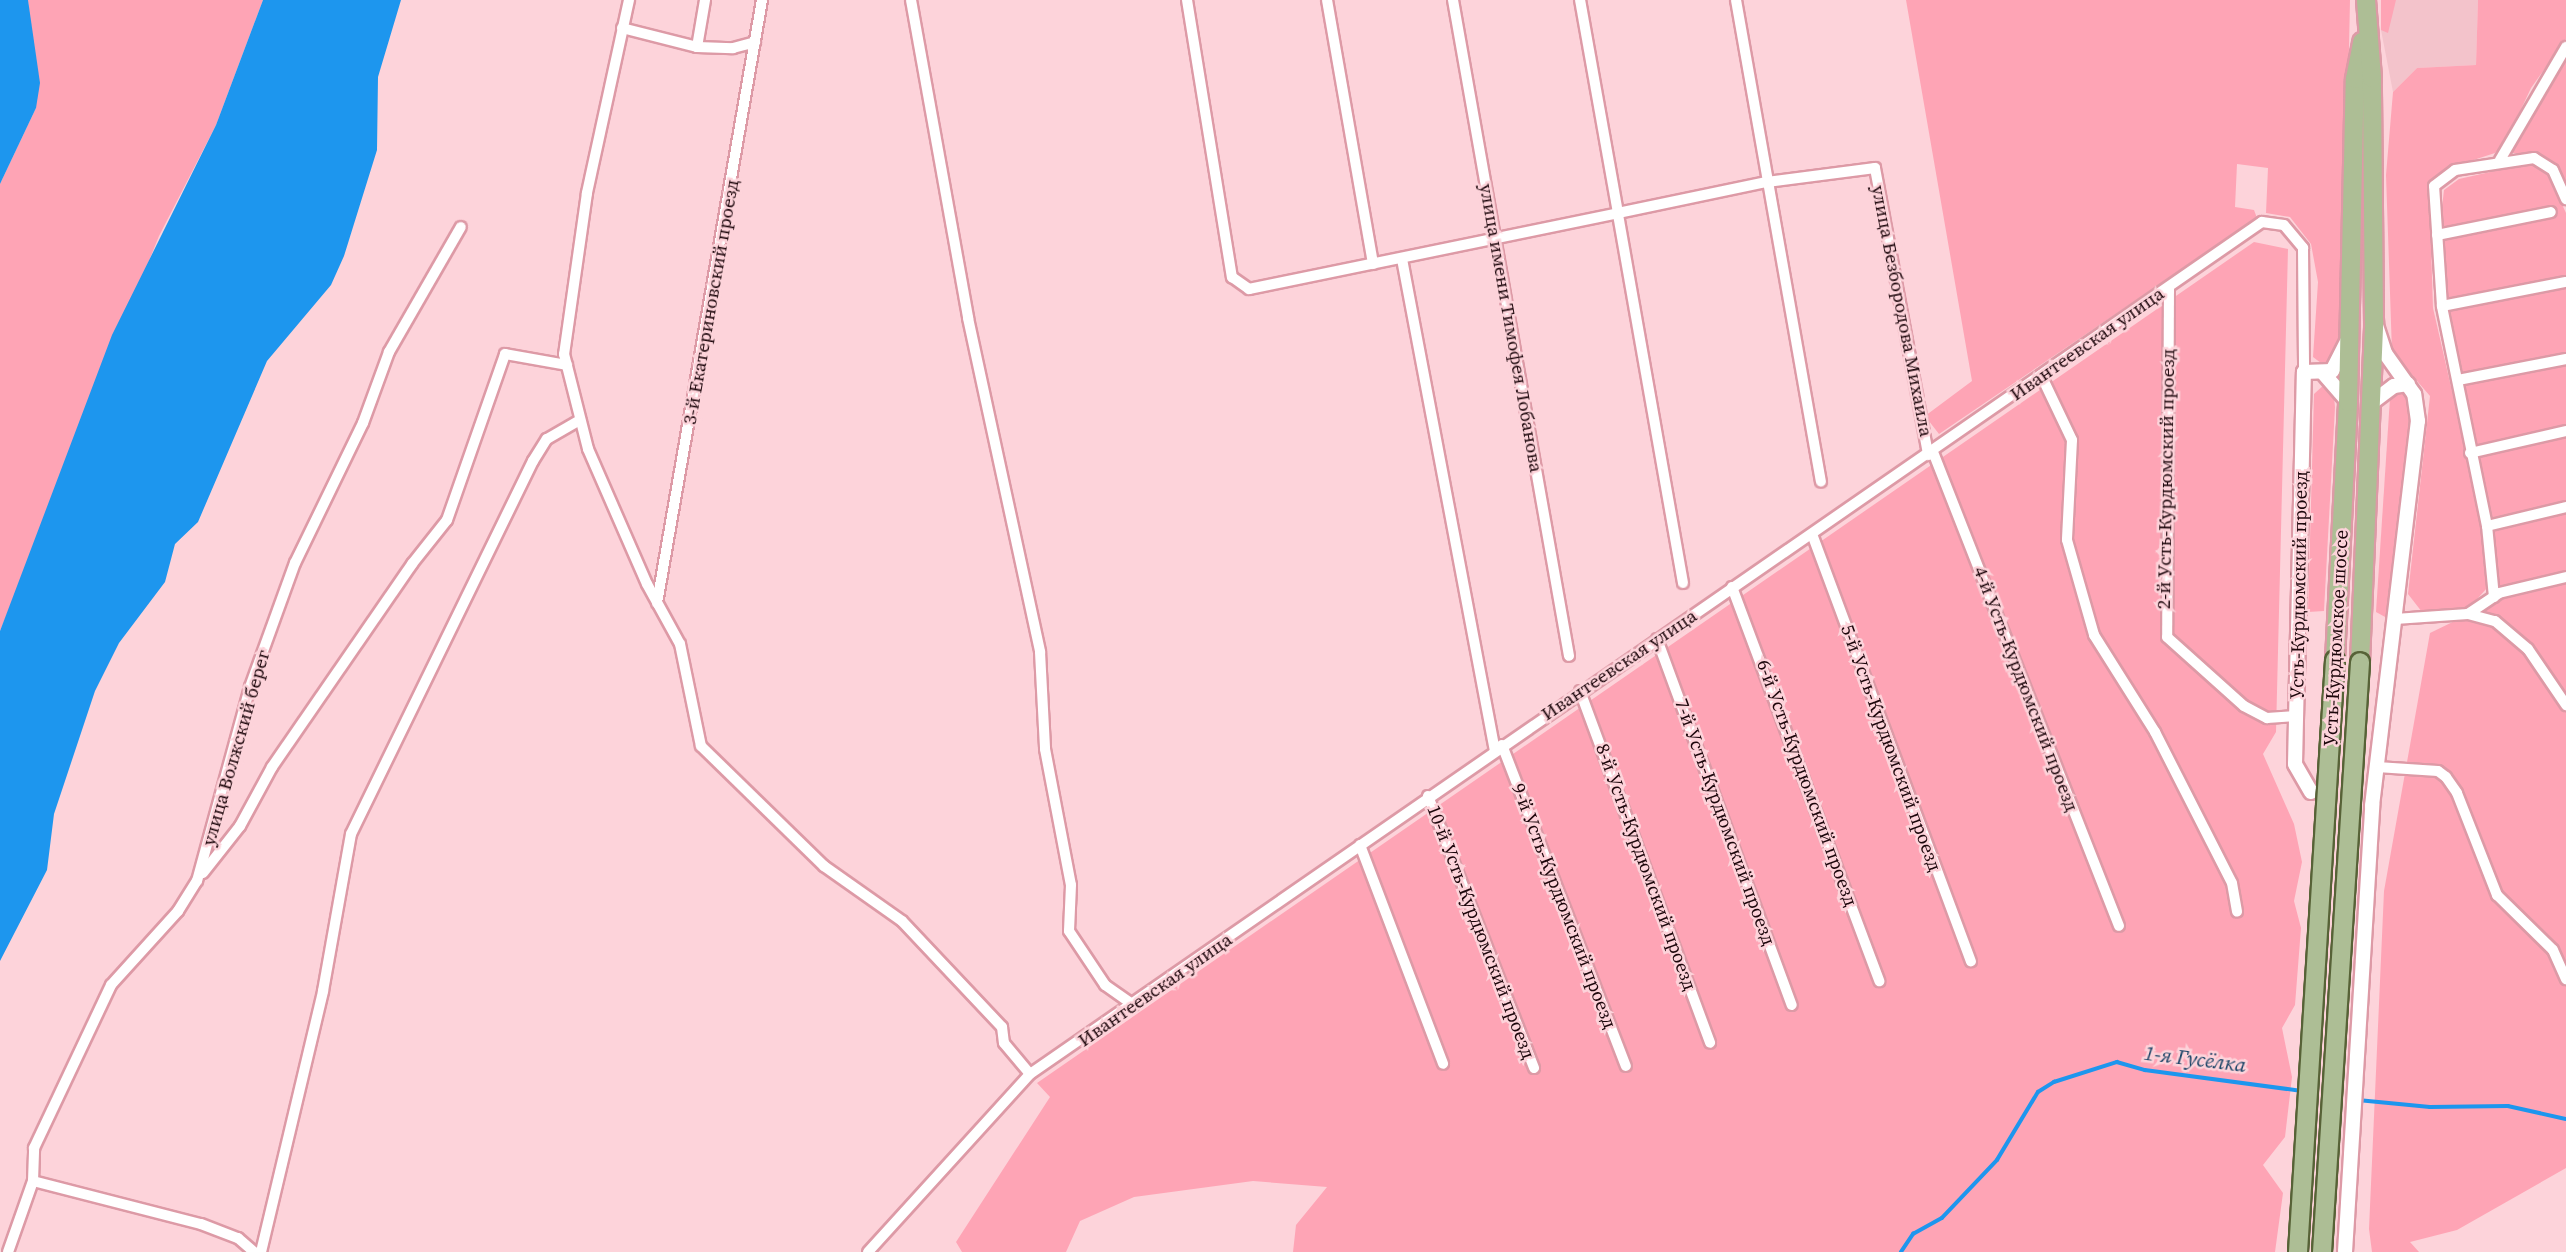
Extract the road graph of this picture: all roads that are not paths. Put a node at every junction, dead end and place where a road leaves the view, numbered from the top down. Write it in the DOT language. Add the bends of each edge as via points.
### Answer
graph roads {
  1 [pos="629,0"];
  2 [pos="705,0"];
  3 [pos="762,0"];
  4 [pos="911,0"];
  5 [pos="1187,0"];
  6 [pos="1327,0"];
  7 [pos="1453,0"];
  8 [pos="1580,0"];
  9 [pos="1736,0"];
  10 [pos="2366,0"];
  11 [pos="2365,25"];
  12 [pos="622,28"];
  13 [pos="755,42"];
  14 [pos="697,47"];
  15 [pos="2566,47"];
  16 [pos="2500,160"];
  17 [pos="1767,183"];
  18 [pos="2566,199"];
  19 [pos="2551,212"];
  20 [pos="1618,213"];
  21 [pos="461,227"];
  22 [pos="2437,235"];
  23 [pos="1495,236"];
  24 [pos="1402,259"];
  25 [pos="1373,264"];
  26 [pos="2566,282"];
  27 [pos="2169,288"];
  28 [pos="2442,306"];
  29 [pos="2374,321"];
  30 [pos="2349,337"];
  31 [pos="2566,359"];
  32 [pos="567,365"];
  33 [pos="2304,372"];
  34 [pos="2324,374"];
  35 [pos="2042,375"];
  36 [pos="2458,380"];
  37 [pos="2407,384"];
  38 [pos="2348,402"];
  39 [pos="2370,404"];
  40 [pos="580,419"];
  41 [pos="2566,431"];
  42 [pos="1931,453"];
  43 [pos="2470,453"];
  44 [pos="1821,482"];
  45 [pos="2566,507"];
  46 [pos="2487,526"];
  47 [pos="1812,534"];
  48 [pos="2566,577"];
  49 [pos="1684,583"];
  50 [pos="1732,587"];
  51 [pos="2494,597"];
  52 [pos="657,603"];
  53 [pos="2468,614"];
  54 [pos="2395,620"];
  55 [pos="1657,639"];
  56 [pos="1569,656"];
  57 [pos="1580,691"];
  58 [pos="2566,705"];
  59 [pos="2297,716"];
  60 [pos="1499,748"];
  61 [pos="2376,767"];
  62 [pos="2311,792"];
  63 [pos="1428,796"];
  64 [pos="1360,845"];
  65 [pos="197,881"];
  66 [pos="2237,912"];
  67 [pos="2119,926"];
  68 [pos="1971,961"];
  69 [pos="2566,979"];
  70 [pos="1879,981"];
  71 [pos="1134,1004"];
  72 [pos="1792,1005"];
  73 [pos="1710,1043"];
  74 [pos="1443,1064"];
  75 [pos="1626,1066"];
  76 [pos="1534,1068"];
  77 [pos="1030,1074"];
  78 [pos="33,1181"];
  79 [pos="8,1252"];
  80 [pos="254,1252"];
  81 [pos="261,1252"];
  82 [pos="867,1252"];
  83 [pos="2298,1252"];
  84 [pos="2322,1252"];
  85 [pos="2345,1252"];
  1 -- 12 [label="street"];
  2 -- 14 [label="street"];
  3 -- 13 [label="street, 3-й Екатериновский проезд"];
  4 -- 71 [label="street" via="968,318 1040,652 1045,749 1071,885 1069,931 1105,985"];
  5 -- 25 [label="street" via="1232,277 1249,289"];
  6 -- 25 [label="street"];
  7 -- 23 [label="street, улица имени Тимофея Лобанова"];
  8 -- 20 [label="street"];
  9 -- 17 [label="street"];
  10 -- 11 [label="main road, Усть-Курдюмское шоссе"];
  11 -- 29 [label="main road, Усть-Курдюмское шоссе" via="2372,78"];
  11 -- 30 [label="main road, Усть-Курдюмское шоссе" via="2355,79"];
  12 -- 14 [label="street"];
  12 -- 32 [label="street" via="587,192 564,354"];
  13 -- 14 [label="street" via="733,48"];
  13 -- 52 [label="street, 3-й Екатериновский проезд"];
  15 -- 16 [label="street"];
  16 -- 18 [label="street" via="2534,158 2553,170"];
  16 -- 22 [label="street" via="2455,170 2434,186"];
  17 -- 20 [label="street"];
  17 -- 42 [label="street, улица Безбородова Михаила" via="1875,168"];
  17 -- 44 [label="street"];
  19 -- 22 [label="street"];
  20 -- 23 [label="street"];
  20 -- 49 [label="street"];
  21 -- 65 [label="street, улица Волжский берег" via="388,352 363,424 295,564 250,687"];
  22 -- 28 [label="street"];
  23 -- 24 [label="street"];
  23 -- 56 [label="street, улица имени Тимофея Лобанова"];
  24 -- 25 [label="street"];
  24 -- 60 [label="street, 9-й Усть-Курдюмский проезд"];
  26 -- 28 [label="street"];
  27 -- 33 [label="street, Ивантеевская улица" via="2251,227 2273,221 2284,225 2303,248"];
  27 -- 35 [label="street, Ивантеевская улица"];
  27 -- 59 [label="street, 2-й Усть-Курдюмский проезд" via="2167,637 2244,706 2267,718"];
  28 -- 36 [label="street"];
  29 -- 37 [label="street" via="2385,353"];
  29 -- 39 [label="main road, Усть-Курдюмское шоссе"];
  30 -- 34 [label="street" via="2340,360"];
  30 -- 38 [label="main road, Усть-Курдюмское шоссе"];
  31 -- 36 [label="street"];
  32 -- 40 [label="street"];
  32 -- 65 [label="street" via="505,354 447,520 272,767 240,826"];
  33 -- 34 [label="street"];
  33 -- 59 [label="street, Усть-Курдюмский проезд"];
  34 -- 38 [label="street"];
  35 -- 42 [label="street, Ивантеевская улица"];
  35 -- 66 [label="street" via="2072,440 2067,540 2094,635 2161,743 2232,883"];
  36 -- 43 [label="street"];
  37 -- 39 [label="street" via="2394,386"];
  37 -- 54 [label="street" via="2414,394 2418,421"];
  38 -- 83 [label="main road, Усть-Курдюмское шоссе, bridge"];
  39 -- 84 [label="main road, Усть-Курдюмское шоссе, bridge" via="2360,662"];
  40 -- 52 [label="street" via="588,449"];
  40 -- 81 [label="street" via="547,439 533,461 351,834 323,991"];
  41 -- 43 [label="street"];
  42 -- 47 [label="street, Ивантеевская улица"];
  42 -- 67 [label="street, 4-й Усть-Курдюмский проезд"];
  43 -- 46 [label="street"];
  45 -- 46 [label="street"];
  46 -- 51 [label="street"];
  47 -- 50 [label="street, Ивантеевская улица"];
  47 -- 68 [label="street, 5-й Усть-Курдюмский проезд"];
  48 -- 51 [label="street"];
  50 -- 55 [label="street, Ивантеевская улица"];
  50 -- 70 [label="street, 6-й Усть-Курдюмский проезд"];
  51 -- 53 [label="street"];
  52 -- 77 [label="street" via="680,644 701,746 824,866 902,921 1002,1027 1004,1043"];
  53 -- 54 [label="street"];
  53 -- 58 [label="street" via="2495,621 2528,649"];
  54 -- 61 [label="street"];
  55 -- 57 [label="street, Ивантеевская улица"];
  55 -- 72 [label="street, 7-й Усть-Курдюмский проезд"];
  57 -- 60 [label="street, Ивантеевская улица"];
  57 -- 73 [label="street, 8-й Усть-Курдюмский проезд"];
  59 -- 62 [label="street, Усть-Курдюмский проезд" via="2295,764"];
  60 -- 63 [label="street, Ивантеевская улица"];
  60 -- 75 [label="street, 9-й Усть-Курдюмский проезд"];
  61 -- 69 [label="street" via="2438,771 2446,777 2457,793 2497,895 2553,950"];
  61 -- 85 [label="street" via="2367,806"];
  63 -- 64 [label="street, Ивантеевская улица"];
  63 -- 76 [label="street, 10-й Усть-Курдюмский проезд"];
  64 -- 71 [label="street, Ивантеевская улица"];
  64 -- 74 [label="street"];
  65 -- 78 [label="street, улица Волжский берег" via="178,911 111,985 34,1148"];
  71 -- 77 [label="street, Ивантеевская улица"];
  77 -- 82 [label="street, Ивантеевская улица"];
  78 -- 79 [label="street, улица Волжский берег"];
  78 -- 80 [label="street" via="201,1224 238,1238"];
}
